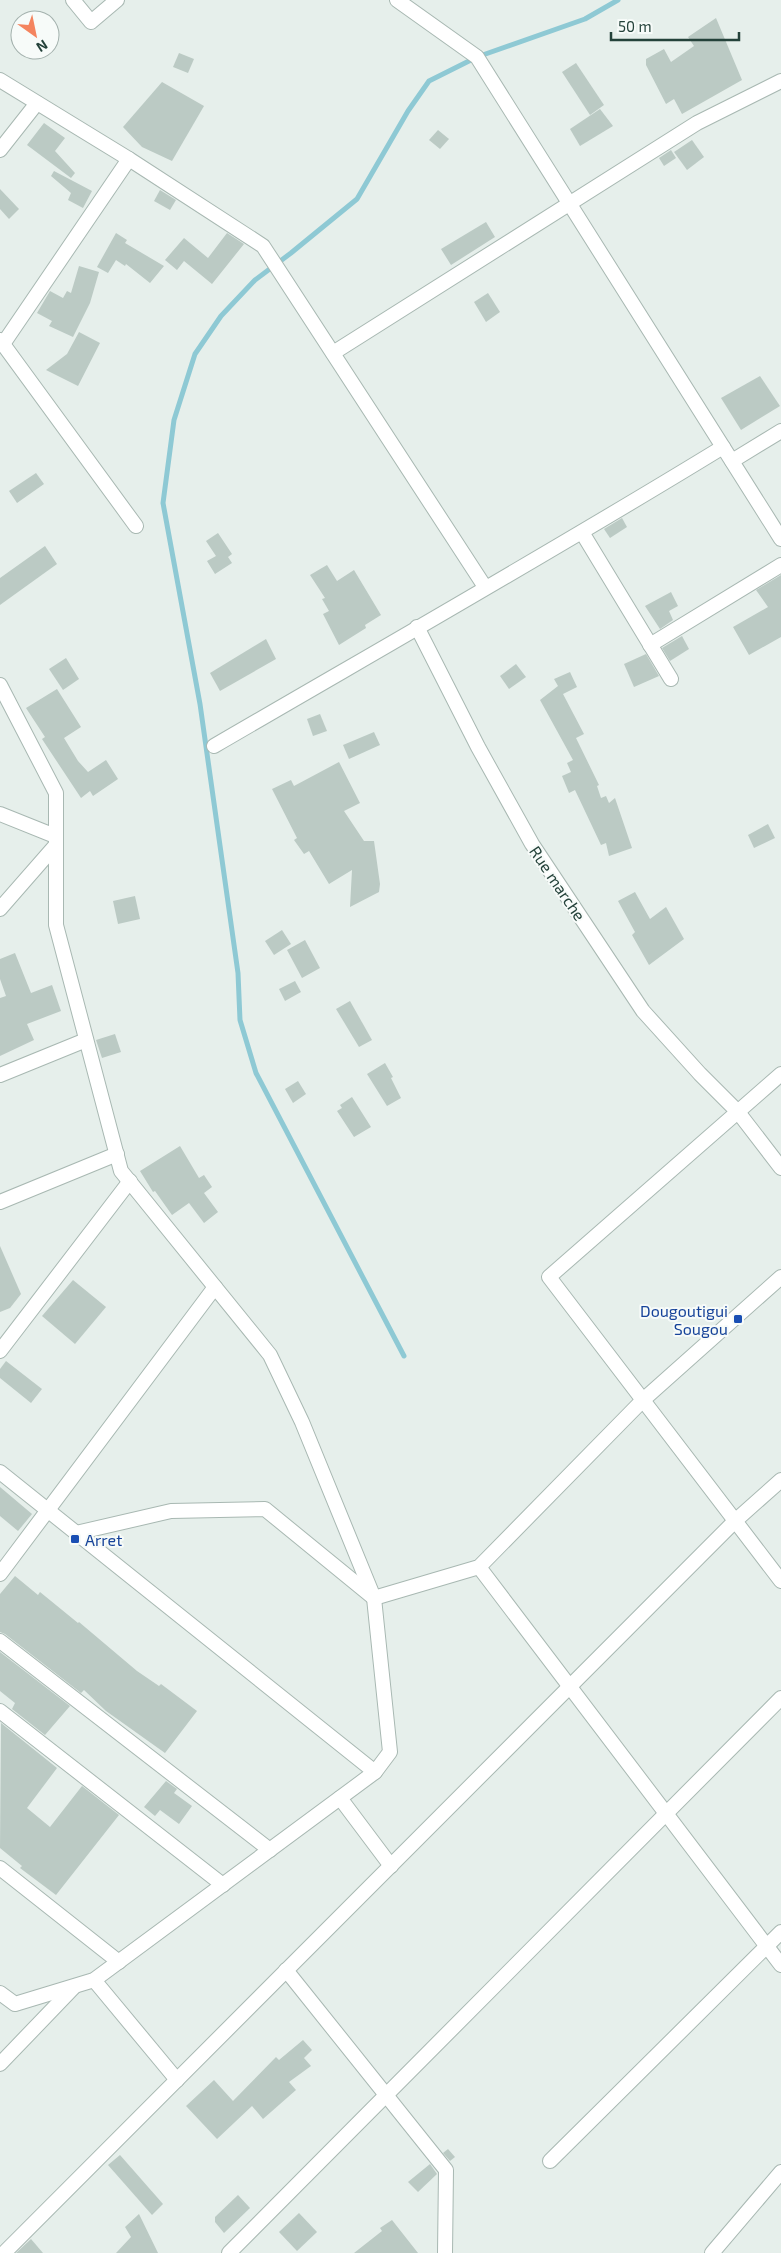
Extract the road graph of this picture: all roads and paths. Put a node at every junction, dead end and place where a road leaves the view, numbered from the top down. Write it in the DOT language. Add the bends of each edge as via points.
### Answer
graph roads {
  1 [pos="73,0"];
  2 [pos="117,0"];
  3 [pos="397,0"];
  4 [pos="0,80"];
  5 [pos="781,81"];
  6 [pos="37,103"];
  7 [pos="0,150"];
  8 [pos="129,159"];
  9 [pos="569,203"];
  10 [pos="2,342"];
  11 [pos="333,353"];
  12 [pos="781,430"];
  13 [pos="723,448"];
  14 [pos="732,461"];
  15 [pos="136,526"];
  16 [pos="583,534"];
  17 [pos="781,540"];
  18 [pos="781,565"];
  19 [pos="485,587"];
  20 [pos="417,627"];
  21 [pos="650,645"];
  22 [pos="672,679"];
  23 [pos="0,685"];
  24 [pos="214,746"];
  25 [pos="0,814"];
  26 [pos="55,841"];
  27 [pos="0,909"];
  28 [pos="86,1040"];
  29 [pos="781,1074"];
  30 [pos="0,1075"];
  31 [pos="738,1112"];
  32 [pos="117,1154"];
  33 [pos="781,1168"];
  34 [pos="130,1182"];
  35 [pos="0,1202"];
  36 [pos="781,1277"];
  37 [pos="215,1287"];
  38 [pos="0,1351"];
  39 [pos="643,1400"];
  40 [pos="0,1472"];
  41 [pos="781,1480"];
  42 [pos="48,1510"];
  43 [pos="735,1521"];
  44 [pos="76,1533"];
  45 [pos="479,1567"];
  46 [pos="0,1574"];
  47 [pos="781,1581"];
  48 [pos="374,1598"];
  49 [pos="0,1641"];
  50 [pos="570,1686"];
  51 [pos="781,1698"];
  52 [pos="0,1711"];
  53 [pos="375,1772"];
  54 [pos="340,1798"];
  55 [pos="666,1814"];
  56 [pos="270,1850"];
  57 [pos="391,1866"];
  58 [pos="0,1868"];
  59 [pos="223,1885"];
  60 [pos="781,1932"];
  61 [pos="766,1946"];
  62 [pos="119,1962"];
  63 [pos="781,1965"];
  64 [pos="286,1970"];
  65 [pos="94,1980"];
  66 [pos="75,1986"];
  67 [pos="0,1993"];
  68 [pos="0,2064"];
  69 [pos="177,2080"];
  70 [pos="386,2096"];
  71 [pos="550,2161"];
  72 [pos="781,2172"];
  73 [pos="4,2253"];
  74 [pos="229,2253"];
  75 [pos="446,2253"];
  76 [pos="712,2253"];
  1 -- 2 [label="street" via="91,22"];
  3 -- 9 [label="street" via="477,57"];
  4 -- 6 [label="street"];
  5 -- 9 [label="street" via="697,123"];
  6 -- 7 [label="street"];
  6 -- 8 [label="street"];
  8 -- 10 [label="street"];
  8 -- 11 [label="street" via="263,246"];
  9 -- 11 [label="street"];
  9 -- 13 [label="street"];
  10 -- 15 [label="street"];
  11 -- 19 [label="street"];
  12 -- 14 [label="street"];
  13 -- 14 [label="street"];
  13 -- 16 [label="street"];
  14 -- 17 [label="street"];
  16 -- 19 [label="street"];
  16 -- 21 [label="street"];
  18 -- 21 [label="street"];
  19 -- 20 [label="street"];
  20 -- 24 [label="street"];
  20 -- 31 [label="street, Rue marche" via="532,844 643,1011"];
  21 -- 22 [label="street"];
  23 -- 26 [label="street" via="56,793"];
  25 -- 26 [label="street"];
  26 -- 27 [label="street"];
  26 -- 28 [label="street" via="56,925"];
  28 -- 30 [label="street"];
  28 -- 32 [label="street"];
  29 -- 31 [label="street"];
  31 -- 33 [label="street, Rue marche"];
  31 -- 39 [label="street" via="549,1277"];
  32 -- 34 [label="street" via="121,1171"];
  32 -- 35 [label="street"];
  34 -- 37 [label="street"];
  34 -- 38 [label="street"];
  36 -- 39 [label="street"];
  37 -- 42 [label="street"];
  37 -- 48 [label="street" via="270,1355 302,1422"];
  39 -- 43 [label="street"];
  39 -- 45 [label="street"];
  40 -- 42 [label="street"];
  41 -- 43 [label="street"];
  42 -- 44 [label="street"];
  42 -- 46 [label="street"];
  43 -- 47 [label="street"];
  43 -- 50 [label="street"];
  44 -- 48 [label="street" via="170,1512 265,1509"];
  44 -- 53 [label="street"];
  45 -- 48 [label="street"];
  45 -- 50 [label="street"];
  48 -- 53 [label="street" via="390,1752"];
  49 -- 56 [label="street"];
  50 -- 55 [label="street"];
  50 -- 57 [label="street"];
  51 -- 55 [label="street"];
  52 -- 59 [label="street"];
  53 -- 54 [label="street"];
  54 -- 56 [label="street"];
  54 -- 57 [label="street"];
  55 -- 61 [label="street"];
  55 -- 70 [label="street"];
  56 -- 59 [label="street"];
  57 -- 64 [label="street"];
  58 -- 62 [label="street"];
  59 -- 62 [label="street"];
  60 -- 61 [label="street"];
  61 -- 63 [label="street"];
  61 -- 71 [label="street"];
  62 -- 65 [label="street"];
  64 -- 69 [label="street"];
  64 -- 70 [label="street"];
  65 -- 66 [label="street"];
  65 -- 69 [label="street"];
  66 -- 67 [label="street" via="15,2004"];
  66 -- 68 [label="street"];
  69 -- 73 [label="street"];
  70 -- 74 [label="street"];
  70 -- 75 [label="street" via="446,2170"];
  72 -- 76 [label="street"];
}
